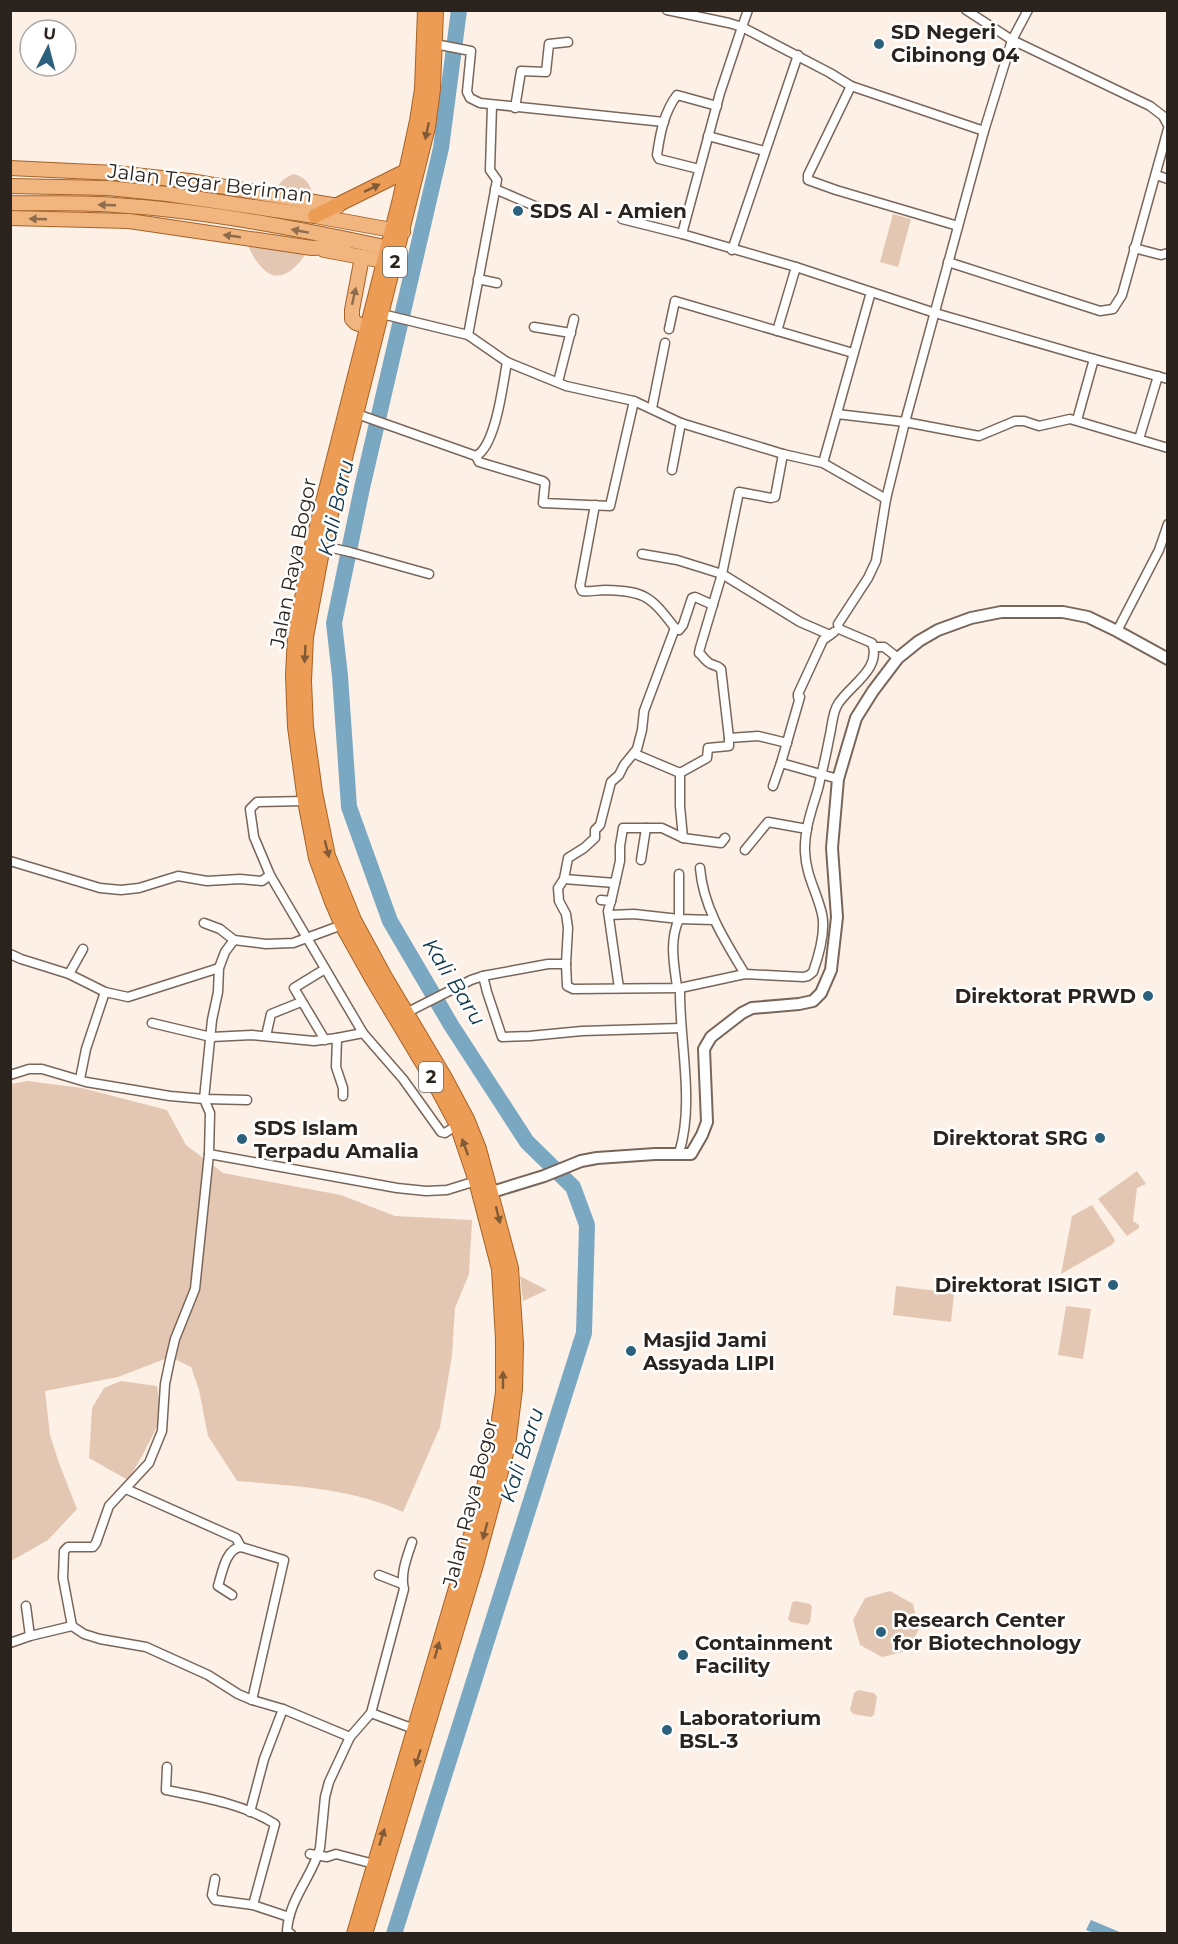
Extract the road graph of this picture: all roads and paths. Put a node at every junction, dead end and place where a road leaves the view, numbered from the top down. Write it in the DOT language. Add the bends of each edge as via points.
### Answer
graph roads {
  1 [pos="425,10"];
  2 [pos="436,10"];
  3 [pos="667,10"];
  4 [pos="748,10"];
  5 [pos="966,10"];
  6 [pos="1028,10"];
  7 [pos="742,27"];
  8 [pos="1012,40"];
  9 [pos="568,42"];
  10 [pos="435,44"];
  11 [pos="798,55"];
  12 [pos="850,86"];
  13 [pos="492,105"];
  14 [pos="717,106"];
  15 [pos="515,108"];
  16 [pos="664,122"];
  17 [pos="1167,127"];
  18 [pos="984,131"];
  19 [pos="708,136"];
  20 [pos="764,151"];
  21 [pos="10,168"];
  22 [pos="699,169"];
  23 [pos="406,171"];
  24 [pos="1156,176"];
  25 [pos="1167,178"];
  26 [pos="10,186"];
  27 [pos="495,189"];
  28 [pos="252,191"];
  29 [pos="10,203"];
  30 [pos="247,206"];
  31 [pos="338,206"];
  32 [pos="544,210"];
  33 [pos="315,216"];
  34 [pos="10,218"];
  35 [pos="622,219"];
  36 [pos="958,226"];
  37 [pos="397,230"];
  38 [pos="682,234"];
  39 [pos="351,240"];
  40 [pos="312,248"];
  41 [pos="1134,248"];
  42 [pos="732,250"];
  43 [pos="390,253"];
  44 [pos="1167,253"];
  45 [pos="362,257"];
  46 [pos="948,262"];
  47 [pos="796,267"];
  48 [pos="478,279"];
  49 [pos="497,283"];
  50 [pos="871,292"];
  51 [pos="935,313"];
  52 [pos="389,316"];
  53 [pos="574,319"];
  54 [pos="367,327"];
  55 [pos="534,327"];
  56 [pos="669,329"];
  57 [pos="777,331"];
  58 [pos="571,333"];
  59 [pos="468,335"];
  60 [pos="665,343"];
  61 [pos="367,352"];
  62 [pos="853,353"];
  63 [pos="1094,359"];
  64 [pos="507,362"];
  65 [pos="1158,376"];
  66 [pos="1167,379"];
  67 [pos="558,382"];
  68 [pos="634,401"];
  69 [pos="652,408"];
  70 [pos="837,414"];
  71 [pos="364,416"];
  72 [pos="1077,420"];
  73 [pos="905,422"];
  74 [pos="681,423"];
  75 [pos="1139,439"];
  76 [pos="1167,448"];
  77 [pos="783,454"];
  78 [pos="476,456"];
  79 [pos="823,463"];
  80 [pos="672,470"];
  81 [pos="886,499"];
  82 [pos="595,505"];
  83 [pos="1167,524"];
  84 [pos="329,547"];
  85 [pos="642,554"];
  86 [pos="429,574"];
  87 [pos="722,574"];
  88 [pos="713,605"];
  89 [pos="675,628"];
  90 [pos="839,628"];
  91 [pos="1117,631"];
  92 [pos="830,635"];
  93 [pos="874,647"];
  94 [pos="898,658"];
  95 [pos="1167,659"];
  96 [pos="729,738"];
  97 [pos="787,743"];
  98 [pos="635,754"];
  99 [pos="781,763"];
  100 [pos="680,773"];
  101 [pos="821,776"];
  102 [pos="838,779"];
  103 [pos="773,786"];
  104 [pos="305,801"];
  105 [pos="313,816"];
  106 [pos="646,828"];
  107 [pos="807,829"];
  108 [pos="683,838"];
  109 [pos="725,838"];
  110 [pos="745,850"];
  111 [pos="641,860"];
  112 [pos="10,861"];
  113 [pos="700,868"];
  114 [pos="679,874"];
  115 [pos="270,875"];
  116 [pos="564,879"];
  117 [pos="615,883"];
  118 [pos="601,900"];
  119 [pos="611,901"];
  120 [pos="609,915"];
  121 [pos="679,920"];
  122 [pos="714,920"];
  123 [pos="204,923"];
  124 [pos="342,925"];
  125 [pos="306,937"];
  126 [pos="234,940"];
  127 [pos="83,949"];
  128 [pos="10,954"];
  129 [pos="566,964"];
  130 [pos="219,968"];
  131 [pos="325,969"];
  132 [pos="69,974"];
  133 [pos="746,974"];
  134 [pos="483,976"];
  135 [pos="619,988"];
  136 [pos="678,988"];
  137 [pos="105,992"];
  138 [pos="301,1002"];
  139 [pos="401,1015"];
  140 [pos="152,1023"];
  141 [pos="681,1028"];
  142 [pos="363,1033"];
  143 [pos="266,1036"];
  144 [pos="211,1037"];
  145 [pos="337,1038"];
  146 [pos="325,1040"];
  147 [pos="10,1075"];
  148 [pos="80,1079"];
  149 [pos="344,1096"];
  150 [pos="204,1099"];
  151 [pos="247,1100"];
  152 [pos="457,1125"];
  153 [pos="679,1153"];
  154 [pos="209,1154"];
  155 [pos="476,1181"];
  156 [pos="492,1192"];
  157 [pos="126,1489"];
  158 [pos="412,1542"];
  159 [pos="241,1546"];
  160 [pos="379,1575"];
  161 [pos="402,1584"];
  162 [pos="232,1595"];
  163 [pos="26,1606"];
  164 [pos="72,1626"];
  165 [pos="30,1636"];
  166 [pos="10,1643"];
  167 [pos="252,1700"];
  168 [pos="283,1709"];
  169 [pos="371,1713"];
  170 [pos="425,1716"];
  171 [pos="414,1729"];
  172 [pos="350,1737"];
  173 [pos="167,1767"];
  174 [pos="250,1812"];
  175 [pos="314,1855"];
  176 [pos="374,1864"];
  177 [pos="215,1879"];
  178 [pos="253,1905"];
  179 [pos="289,1917"];
  180 [pos="291,1934"];
  181 [pos="354,1934"];
  182 [pos="365,1934"];
  1 -- 23 [label="highway, Jalan Raya Bogor / 2" via="422,89"];
  2 -- 10 [label="highway, Jalan Raya Bogor / 2"];
  3 -- 7 [label="street"];
  4 -- 7 [label="street"];
  5 -- 8 [label="street"];
  6 -- 8 [label="street"];
  7 -- 11 [label="street"];
  7 -- 14 [label="street"];
  8 -- 17 [label="street" via="1150,106 1163,116"];
  8 -- 18 [label="street"];
  9 -- 15 [label="street" via="549,44 546,72 520,71"];
  10 -- 13 [label="street" via="471,51 467,95"];
  10 -- 37 [label="highway, Jalan Raya Bogor / 2, one-way" via="428,127"];
  11 -- 12 [label="street"];
  11 -- 20 [label="street"];
  12 -- 18 [label="street"];
  12 -- 36 [label="street" via="808,180"];
  13 -- 15 [label="street"];
  13 -- 27 [label="street" via="490,170 497,180"];
  14 -- 16 [label="street" via="677,95"];
  14 -- 19 [label="street"];
  15 -- 16 [label="street"];
  16 -- 22 [label="street" via="659,159"];
  17 -- 24 [label="street"];
  18 -- 36 [label="street"];
  19 -- 20 [label="street"];
  19 -- 22 [label="street"];
  20 -- 42 [label="street"];
  21 -- 28 [label="main road, Jalan Tegar Beriman" via="115,173"];
  22 -- 38 [label="street"];
  31 -- 23 [label="highway, one-way"];
  23 -- 37 [label="highway, Jalan Raya Bogor / 2"];
  24 -- 25 [label="street"];
  24 -- 41 [label="street"];
  26 -- 30 [label="main road, Jalan Tegar Beriman" via="108,188"];
  27 -- 32 [label="street"];
  27 -- 48 [label="street"];
  28 -- 30 [label="main road"];
  28 -- 31 [label="main road, Jalan Tegar Beriman"];
  39 -- 29 [label="main road, Jalan Tegar Beriman, one-way" via="166,209"];
  30 -- 33 [label="main road, Jalan Tegar Beriman"];
  31 -- 33 [label="highway"];
  33 -- 37 [label="main road, Jalan Tegar Beriman"];
  40 -- 34 [label="main road, Jalan Tegar Beriman, one-way" via="129,222"];
  35 -- 38 [label="street"];
  36 -- 46 [label="street"];
  37 -- 43 [label="highway, Jalan Raya Bogor / 2"];
  38 -- 42 [label="street"];
  39 -- 40 [label="main road, Jalan Tegar Beriman"];
  39 -- 43 [label="main road, Jalan Tegar Beriman"];
  40 -- 45 [label="main road"];
  41 -- 44 [label="street"];
  41 -- 46 [label="street" via="1120,301 1105,311"];
  42 -- 47 [label="street"];
  43 -- 45 [label="main road"];
  43 -- 52 [label="highway, Jalan Raya Bogor / 2"];
  43 -- 54 [label="highway, Jalan Raya Bogor / 2"];
  54 -- 45 [label="main road, one-way" via="352,319 351,310"];
  46 -- 51 [label="street"];
  47 -- 50 [label="street"];
  47 -- 57 [label="street"];
  48 -- 49 [label="street"];
  48 -- 59 [label="street"];
  50 -- 51 [label="street"];
  50 -- 62 [label="street"];
  51 -- 63 [label="street"];
  51 -- 73 [label="street"];
  52 -- 59 [label="street"];
  52 -- 61 [label="highway, Jalan Raya Bogor / 2"];
  53 -- 58 [label="street"];
  54 -- 61 [label="highway, Jalan Raya Bogor / 2"];
  55 -- 58 [label="street"];
  56 -- 57 [label="street" via="675,301"];
  57 -- 62 [label="street"];
  58 -- 67 [label="street"];
  59 -- 64 [label="street"];
  60 -- 69 [label="street"];
  61 -- 71 [label="highway, Jalan Raya Bogor / 2"];
  61 -- 104 [label="highway, Jalan Raya Bogor / 2" via="312,545 295,636 295,727"];
  62 -- 70 [label="street"];
  63 -- 65 [label="street"];
  63 -- 72 [label="street"];
  64 -- 67 [label="street"];
  64 -- 78 [label="street" via="497,417"];
  65 -- 66 [label="street"];
  65 -- 75 [label="street"];
  67 -- 68 [label="street"];
  68 -- 69 [label="street"];
  68 -- 82 [label="street" via="610,506"];
  69 -- 74 [label="street"];
  70 -- 73 [label="street"];
  70 -- 79 [label="street"];
  71 -- 78 [label="street"];
  71 -- 84 [label="highway, Jalan Raya Bogor / 2"];
  72 -- 73 [label="street" via="1039,426 1015,421 980,436"];
  72 -- 75 [label="street"];
  73 -- 81 [label="street"];
  74 -- 77 [label="street"];
  74 -- 80 [label="street"];
  75 -- 76 [label="street"];
  77 -- 79 [label="street"];
  77 -- 87 [label="street" via="775,497 739,492"];
  78 -- 82 [label="street" via="479,462 543,481 543,503"];
  79 -- 81 [label="street"];
  81 -- 90 [label="street" via="872,570"];
  82 -- 89 [label="street" via="581,590 643,595 656,603"];
  83 -- 91 [label="street" via="1159,550"];
  84 -- 86 [label="street"];
  84 -- 105 [label="highway, Jalan Raya Bogor / 2, one-way" via="306,637 304,681"];
  85 -- 87 [label="street"];
  87 -- 88 [label="street"];
  87 -- 92 [label="street"];
  88 -- 89 [label="street" via="692,598 682,627"];
  88 -- 96 [label="street" via="699,653 721,669"];
  89 -- 98 [label="street" via="644,711"];
  90 -- 92 [label="street"];
  90 -- 93 [label="street"];
  91 -- 94 [label="street" via="1088,617 1063,612 1001,612 938,630"];
  91 -- 95 [label="street"];
  92 -- 97 [label="street" via="823,640 798,694"];
  93 -- 94 [label="street" via="884,647"];
  93 -- 101 [label="street" via="868,670 836,708"];
  94 -- 102 [label="street" via="856,718"];
  96 -- 97 [label="street" via="758,736"];
  96 -- 100 [label="street" via="729,746 708,748 707,758"];
  97 -- 99 [label="street"];
  98 -- 100 [label="street"];
  98 -- 116 [label="street" via="611,782 595,838 568,858"];
  99 -- 101 [label="street"];
  99 -- 103 [label="street"];
  100 -- 108 [label="street"];
  101 -- 102 [label="street"];
  101 -- 107 [label="street"];
  102 -- 153 [label="street" via="832,848 837,917 831,970 822,993 813,1001 752,1008 711,1037 704,1049 705,1127 691,1154"];
  104 -- 105 [label="highway, Jalan Raya Bogor / 2"];
  104 -- 115 [label="street" via="257,802 250,809 254,837"];
  105 -- 124 [label="highway, Jalan Raya Bogor / 2" via="316,858"];
  105 -- 139 [label="highway, Jalan Raya Bogor / 2, one-way" via="354,920"];
  106 -- 108 [label="street" via="666,830"];
  106 -- 111 [label="street"];
  106 -- 117 [label="street" via="623,828"];
  107 -- 110 [label="street" via="768,822"];
  107 -- 133 [label="street" via="807,865 823,920 813,972 803,977"];
  108 -- 109 [label="street" via="721,843"];
  112 -- 115 [label="street" via="100,888 121,890 178,876 217,882 262,881"];
  113 -- 122 [label="street"];
  114 -- 121 [label="street"];
  115 -- 125 [label="street"];
  116 -- 117 [label="street"];
  116 -- 129 [label="street" via="558,888 568,928"];
  117 -- 119 [label="street"];
  118 -- 119 [label="street"];
  119 -- 120 [label="street"];
  120 -- 121 [label="street"];
  120 -- 135 [label="street"];
  121 -- 122 [label="street"];
  121 -- 136 [label="street" via="672,946"];
  122 -- 133 [label="street"];
  123 -- 126 [label="street"];
  124 -- 125 [label="street"];
  124 -- 139 [label="highway, Jalan Raya Bogor / 2" via="374,982"];
  125 -- 126 [label="street" via="293,943 274,944"];
  125 -- 131 [label="street"];
  126 -- 130 [label="street"];
  127 -- 132 [label="street"];
  128 -- 132 [label="street"];
  129 -- 134 [label="street" via="548,963"];
  129 -- 135 [label="street" via="569,989"];
  130 -- 137 [label="street" via="128,997"];
  130 -- 144 [label="street"];
  131 -- 138 [label="street" via="294,987"];
  131 -- 142 [label="street"];
  132 -- 137 [label="street"];
  133 -- 136 [label="street"];
  134 -- 139 [label="street"];
  134 -- 141 [label="street" via="502,1037"];
  135 -- 136 [label="street"];
  136 -- 141 [label="street"];
  137 -- 148 [label="street"];
  138 -- 143 [label="street" via="271,1014"];
  138 -- 146 [label="street"];
  139 -- 152 [label="highway, Jalan Raya Bogor / 2"];
  139 -- 156 [label="highway, Jalan Raya Bogor / 2" via="444,1076 467,1119"];
  140 -- 144 [label="street"];
  141 -- 153 [label="street" via="685,1122"];
  142 -- 145 [label="street"];
  142 -- 152 [label="street" via="441,1132"];
  143 -- 144 [label="street"];
  143 -- 146 [label="street"];
  144 -- 150 [label="street"];
  145 -- 146 [label="street"];
  145 -- 149 [label="street" via="336,1067"];
  147 -- 148 [label="street" via="42,1069"];
  148 -- 150 [label="street"];
  150 -- 151 [label="street"];
  150 -- 154 [label="street" via="210,1113"];
  155 -- 152 [label="highway, Jalan Raya Bogor / 2, one-way"];
  153 -- 156 [label="street" via="581,1161"];
  154 -- 155 [label="street" via="426,1191 447,1190"];
  154 -- 157 [label="street" via="195,1289 175,1338 165,1384 162,1431 150,1463"];
  170 -- 155 [label="highway, Jalan Raya Bogor / 2, one-way" via="495,1445 503,1393 499,1269"];
  156 -- 170 [label="highway, Jalan Raya Bogor / 2, one-way" via="511,1268 516,1344 511,1425 476,1565"];
  157 -- 159 [label="street" via="236,1538"];
  157 -- 164 [label="street" via="109,1506 96,1543 64,1551 63,1578"];
  158 -- 161 [label="street"];
  159 -- 162 [label="street" via="230,1551 218,1586"];
  159 -- 167 [label="street" via="284,1560"];
  160 -- 161 [label="street"];
  161 -- 169 [label="street" via="404,1589"];
  163 -- 165 [label="street"];
  164 -- 165 [label="street"];
  164 -- 167 [label="street" via="100,1639 146,1647"];
  165 -- 166 [label="street"];
  167 -- 168 [label="street"];
  168 -- 172 [label="street"];
  168 -- 174 [label="street"];
  169 -- 171 [label="street"];
  169 -- 172 [label="street"];
  170 -- 171 [label="highway, Jalan Raya Bogor / 2"];
  170 -- 182 [label="highway, Jalan Raya Bogor / 2, one-way"];
  176 -- 171 [label="highway, Jalan Raya Bogor / 2, one-way"];
  172 -- 175 [label="street" via="324,1797"];
  173 -- 174 [label="street" via="165,1789"];
  174 -- 178 [label="street" via="275,1826"];
  175 -- 176 [label="street" via="336,1854"];
  175 -- 179 [label="street"];
  176 -- 181 [label="highway, Jalan Raya Bogor / 2"];
  177 -- 178 [label="street" via="215,1899"];
  178 -- 179 [label="street"];
  179 -- 180 [label="street" via="287,1931"];
}
